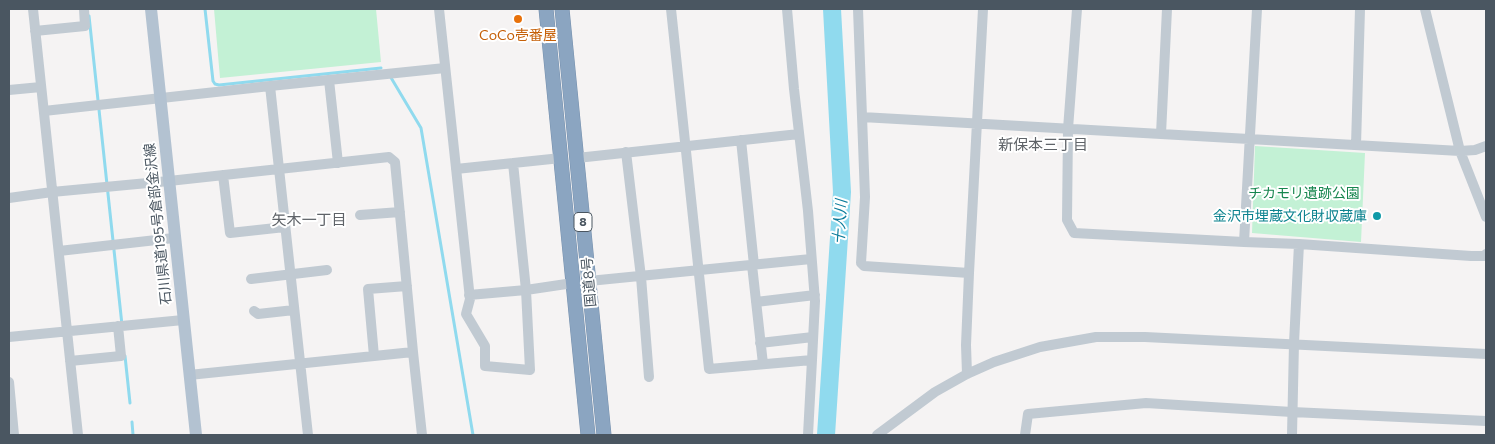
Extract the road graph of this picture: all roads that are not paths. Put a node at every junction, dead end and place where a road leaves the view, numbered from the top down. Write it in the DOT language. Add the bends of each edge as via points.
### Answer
graph roads {
  1 [pos="33,9"];
  2 [pos="84,9"];
  3 [pos="151,9"];
  4 [pos="439,9"];
  5 [pos="546,9"];
  6 [pos="562,9"];
  7 [pos="671,9"];
  8 [pos="787,9"];
  9 [pos="858,9"];
  10 [pos="983,9"];
  11 [pos="1077,9"];
  12 [pos="1168,9"];
  13 [pos="1257,9"];
  14 [pos="1360,9"];
  15 [pos="1425,9"];
  16 [pos="35,31"];
  17 [pos="445,68"];
  18 [pos="329,80"];
  19 [pos="270,86"];
  20 [pos="41,87"];
  21 [pos="9,90"];
  22 [pos="161,98"];
  23 [pos="44,111"];
  24 [pos="862,116"];
  25 [pos="978,123"];
  26 [pos="1068,128"];
  27 [pos="799,134"];
  28 [pos="1161,134"];
  29 [pos="1250,139"];
  30 [pos="741,140"];
  31 [pos="685,146"];
  32 [pos="1356,146"];
  33 [pos="1486,146"];
  34 [pos="1460,151"];
  35 [pos="626,152"];
  36 [pos="561,158"];
  37 [pos="577,158"];
  38 [pos="338,163"];
  39 [pos="513,163"];
  40 [pos="279,169"];
  41 [pos="456,169"];
  42 [pos="223,175"];
  43 [pos="169,181"];
  44 [pos="52,192"];
  45 [pos="9,198"];
  46 [pos="400,212"];
  47 [pos="360,215"];
  48 [pos="1486,217"];
  49 [pos="285,227"];
  50 [pos="174,238"];
  51 [pos="1244,242"];
  52 [pos="1300,244"];
  53 [pos="59,251"];
  54 [pos="1486,254"];
  55 [pos="811,259"];
  56 [pos="753,265"];
  57 [pos="327,270"];
  58 [pos="699,271"];
  59 [pos="969,273"];
  60 [pos="290,274"];
  61 [pos="640,277"];
  62 [pos="251,279"];
  63 [pos="589,281"];
  64 [pos="573,283"];
  65 [pos="407,286"];
  66 [pos="526,290"];
  67 [pos="469,295"];
  68 [pos="815,295"];
  69 [pos="756,302"];
  70 [pos="294,310"];
  71 [pos="254,311"];
  72 [pos="183,320"];
  73 [pos="120,326"];
  74 [pos="68,332"];
  75 [pos="9,337"];
  76 [pos="814,337"];
  77 [pos="760,343"];
  78 [pos="1294,343"];
  79 [pos="413,352"];
  80 [pos="1486,354"];
  81 [pos="374,356"];
  82 [pos="812,360"];
  83 [pos="70,361"];
  84 [pos="300,363"];
  85 [pos="763,364"];
  86 [pos="967,374"];
  87 [pos="190,375"];
  88 [pos="649,377"];
  89 [pos="9,382"];
  90 [pos="1292,412"];
  91 [pos="1486,421"];
  92 [pos="882,434"];
  93 [pos="14,435"];
  94 [pos="78,435"];
  95 [pos="196,435"];
  96 [pos="308,435"];
  97 [pos="422,435"];
  98 [pos="588,435"];
  99 [pos="604,435"];
  100 [pos="808,435"];
  101 [pos="1025,435"];
  102 [pos="1292,435"];
  1 -- 16 [label="street"];
  2 -- 16 [label="street" via="86,26"];
  3 -- 22 [label="main road, 石川県道195号倉部金沢線"];
  4 -- 17 [label="street"];
  5 -- 36 [label="highway, 国道8号 / 8"];
  6 -- 37 [label="highway, 国道8号 / 8"];
  7 -- 31 [label="street"];
  8 -- 27 [label="street"];
  9 -- 24 [label="street"];
  10 -- 25 [label="street"];
  11 -- 26 [label="street"];
  12 -- 28 [label="street"];
  13 -- 29 [label="street"];
  14 -- 32 [label="street"];
  15 -- 34 [label="street"];
  16 -- 20 [label="street"];
  17 -- 18 [label="street"];
  17 -- 41 [label="street"];
  18 -- 19 [label="street"];
  18 -- 38 [label="street"];
  19 -- 22 [label="street"];
  19 -- 40 [label="street"];
  20 -- 21 [label="street"];
  20 -- 23 [label="street"];
  22 -- 23 [label="street"];
  22 -- 43 [label="main road, 石川県道195号倉部金沢線"];
  23 -- 44 [label="street"];
  24 -- 25 [label="street"];
  24 -- 59 [label="street" via="865,197 861,263 864,266"];
  25 -- 26 [label="street"];
  25 -- 59 [label="street"];
  26 -- 28 [label="street"];
  26 -- 51 [label="street" via="1068,220 1074,232"];
  27 -- 30 [label="street"];
  27 -- 55 [label="street"];
  28 -- 29 [label="street"];
  29 -- 32 [label="street"];
  29 -- 51 [label="street"];
  30 -- 31 [label="street"];
  30 -- 56 [label="street"];
  31 -- 35 [label="street"];
  31 -- 58 [label="street"];
  32 -- 34 [label="street"];
  33 -- 34 [label="street"];
  34 -- 48 [label="street"];
  35 -- 37 [label="street"];
  35 -- 61 [label="street"];
  36 -- 39 [label="street"];
  36 -- 64 [label="highway, 国道8号 / 8"];
  37 -- 63 [label="highway, 国道8号 / 8"];
  38 -- 40 [label="street"];
  38 -- 46 [label="street" via="389,157 395,162"];
  39 -- 41 [label="street"];
  39 -- 66 [label="street"];
  40 -- 42 [label="street"];
  40 -- 49 [label="street"];
  41 -- 67 [label="street"];
  42 -- 43 [label="street"];
  42 -- 49 [label="street" via="230,233"];
  43 -- 44 [label="street"];
  43 -- 50 [label="main road, 石川県道195号倉部金沢線"];
  44 -- 45 [label="street"];
  44 -- 53 [label="street"];
  46 -- 47 [label="street"];
  46 -- 65 [label="street"];
  49 -- 60 [label="street"];
  50 -- 53 [label="street"];
  50 -- 72 [label="main road, 石川県道195号倉部金沢線"];
  51 -- 52 [label="street"];
  52 -- 54 [label="street" via="1471,256"];
  52 -- 78 [label="street"];
  53 -- 74 [label="street"];
  55 -- 56 [label="street"];
  55 -- 68 [label="street"];
  56 -- 58 [label="street"];
  56 -- 69 [label="street"];
  57 -- 60 [label="street"];
  58 -- 61 [label="street"];
  58 -- 85 [label="street" via="708,369"];
  59 -- 86 [label="street"];
  60 -- 62 [label="street"];
  60 -- 70 [label="street"];
  61 -- 63 [label="street"];
  61 -- 88 [label="street"];
  63 -- 99 [label="highway, 国道8号 / 8"];
  64 -- 66 [label="street"];
  64 -- 98 [label="highway, 国道8号 / 8"];
  65 -- 79 [label="street"];
  65 -- 81 [label="street" via="368,289"];
  66 -- 67 [label="street"];
  66 -- 67 [label="street" via="530,370 486,366 485,346 466,314"];
  68 -- 69 [label="street"];
  68 -- 76 [label="street"];
  69 -- 77 [label="street"];
  70 -- 71 [label="street" via="258,314"];
  70 -- 84 [label="street"];
  72 -- 73 [label="street"];
  72 -- 87 [label="main road, 石川県道195号倉部金沢線"];
  73 -- 74 [label="street"];
  73 -- 83 [label="street" via="121,356"];
  74 -- 75 [label="street"];
  74 -- 83 [label="street"];
  76 -- 77 [label="street"];
  76 -- 82 [label="street"];
  77 -- 85 [label="street"];
  78 -- 80 [label="street"];
  78 -- 86 [label="street" via="1096,337 1040,347"];
  78 -- 90 [label="street"];
  79 -- 81 [label="street"];
  79 -- 97 [label="street"];
  81 -- 84 [label="street"];
  82 -- 85 [label="street"];
  82 -- 100 [label="street"];
  83 -- 94 [label="street"];
  84 -- 87 [label="street"];
  84 -- 96 [label="street"];
  86 -- 92 [label="street" via="935,392"];
  87 -- 95 [label="main road, 石川県道195号倉部金沢線"];
  89 -- 93 [label="street"];
  90 -- 91 [label="street"];
  90 -- 101 [label="street" via="1146,403 1028,414"];
  90 -- 102 [label="street"];
}
